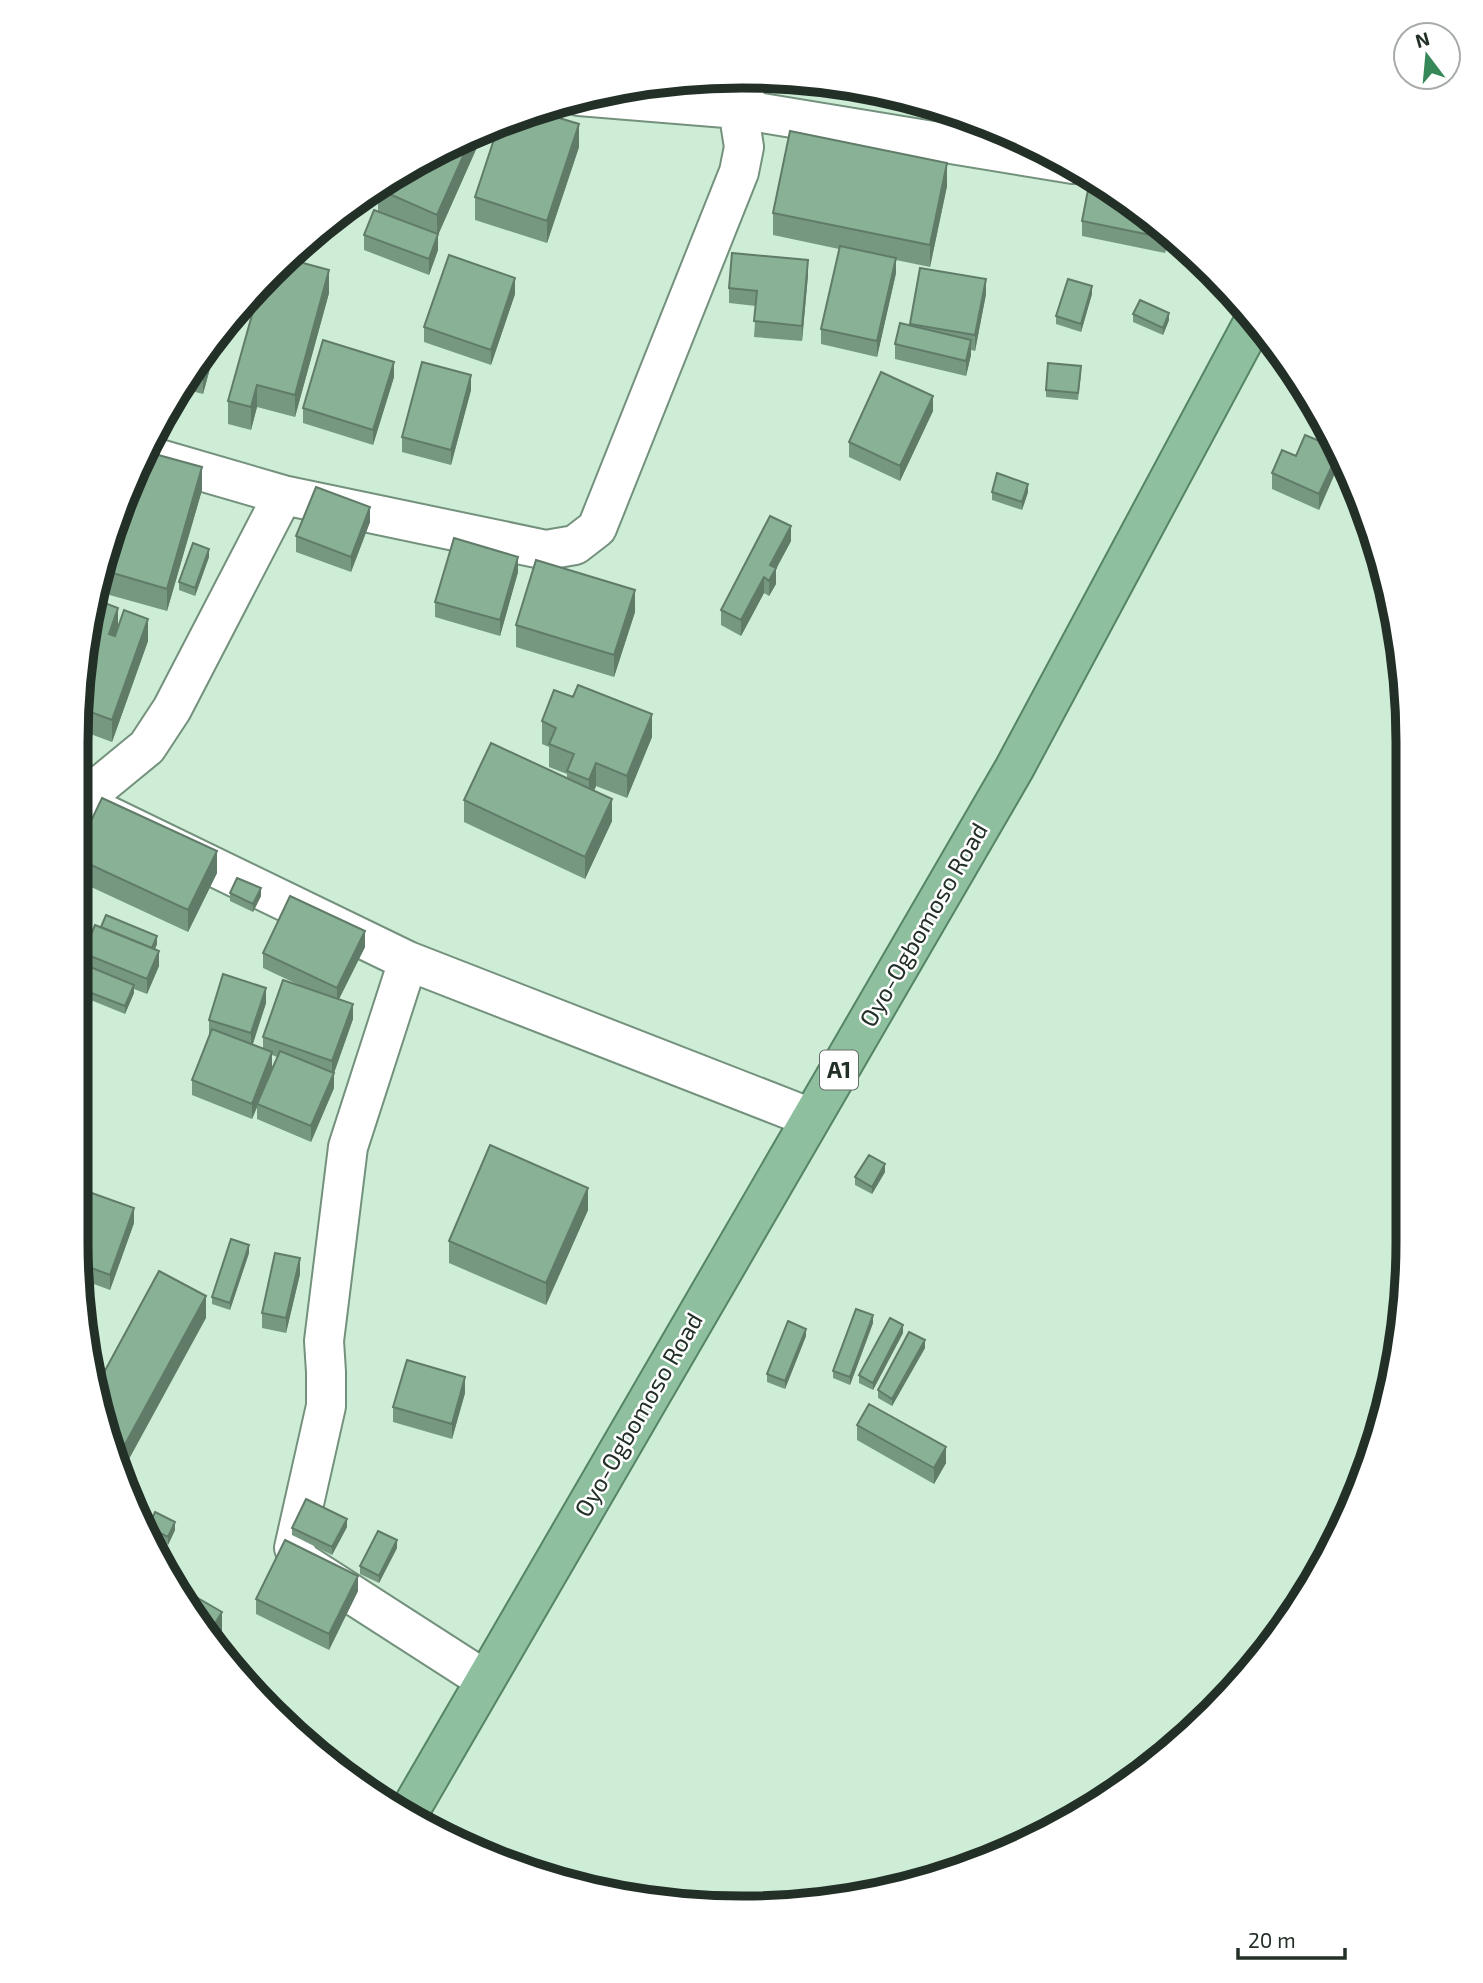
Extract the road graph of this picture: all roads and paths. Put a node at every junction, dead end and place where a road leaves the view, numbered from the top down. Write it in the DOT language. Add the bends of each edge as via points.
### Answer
graph roads {
  1 [pos="743,94"];
  2 [pos="643,95"];
  3 [pos="1031,155"];
  4 [pos="1249,330"];
  5 [pos="153,457"];
  6 [pos="283,495"];
  7 [pos="88,799"];
  8 [pos="88,813"];
  9 [pos="408,961"];
  10 [pos="811,1118"];
  11 [pos="485,1680"];
  12 [pos="412,1807"];
  1 -- 2 [label="street"];
  1 -- 3 [label="street"];
  1 -- 6 [label="street" via="744,147 738,172 597,528 575,545 546,550"];
  4 -- 10 [label="highway, Oyo-Ogbomoso Road / A1" via="1014,769"];
  5 -- 6 [label="street"];
  6 -- 7 [label="street" via="172,709 146,747"];
  8 -- 9 [label="street"];
  9 -- 10 [label="street"];
  9 -- 11 [label="street" via="348,1147 324,1341 326,1406 294,1548 300,1561"];
  10 -- 11 [label="highway, Oyo-Ogbomoso Road / A1"];
  11 -- 12 [label="highway, Oyo-Ogbomoso Road / A1"];
}
